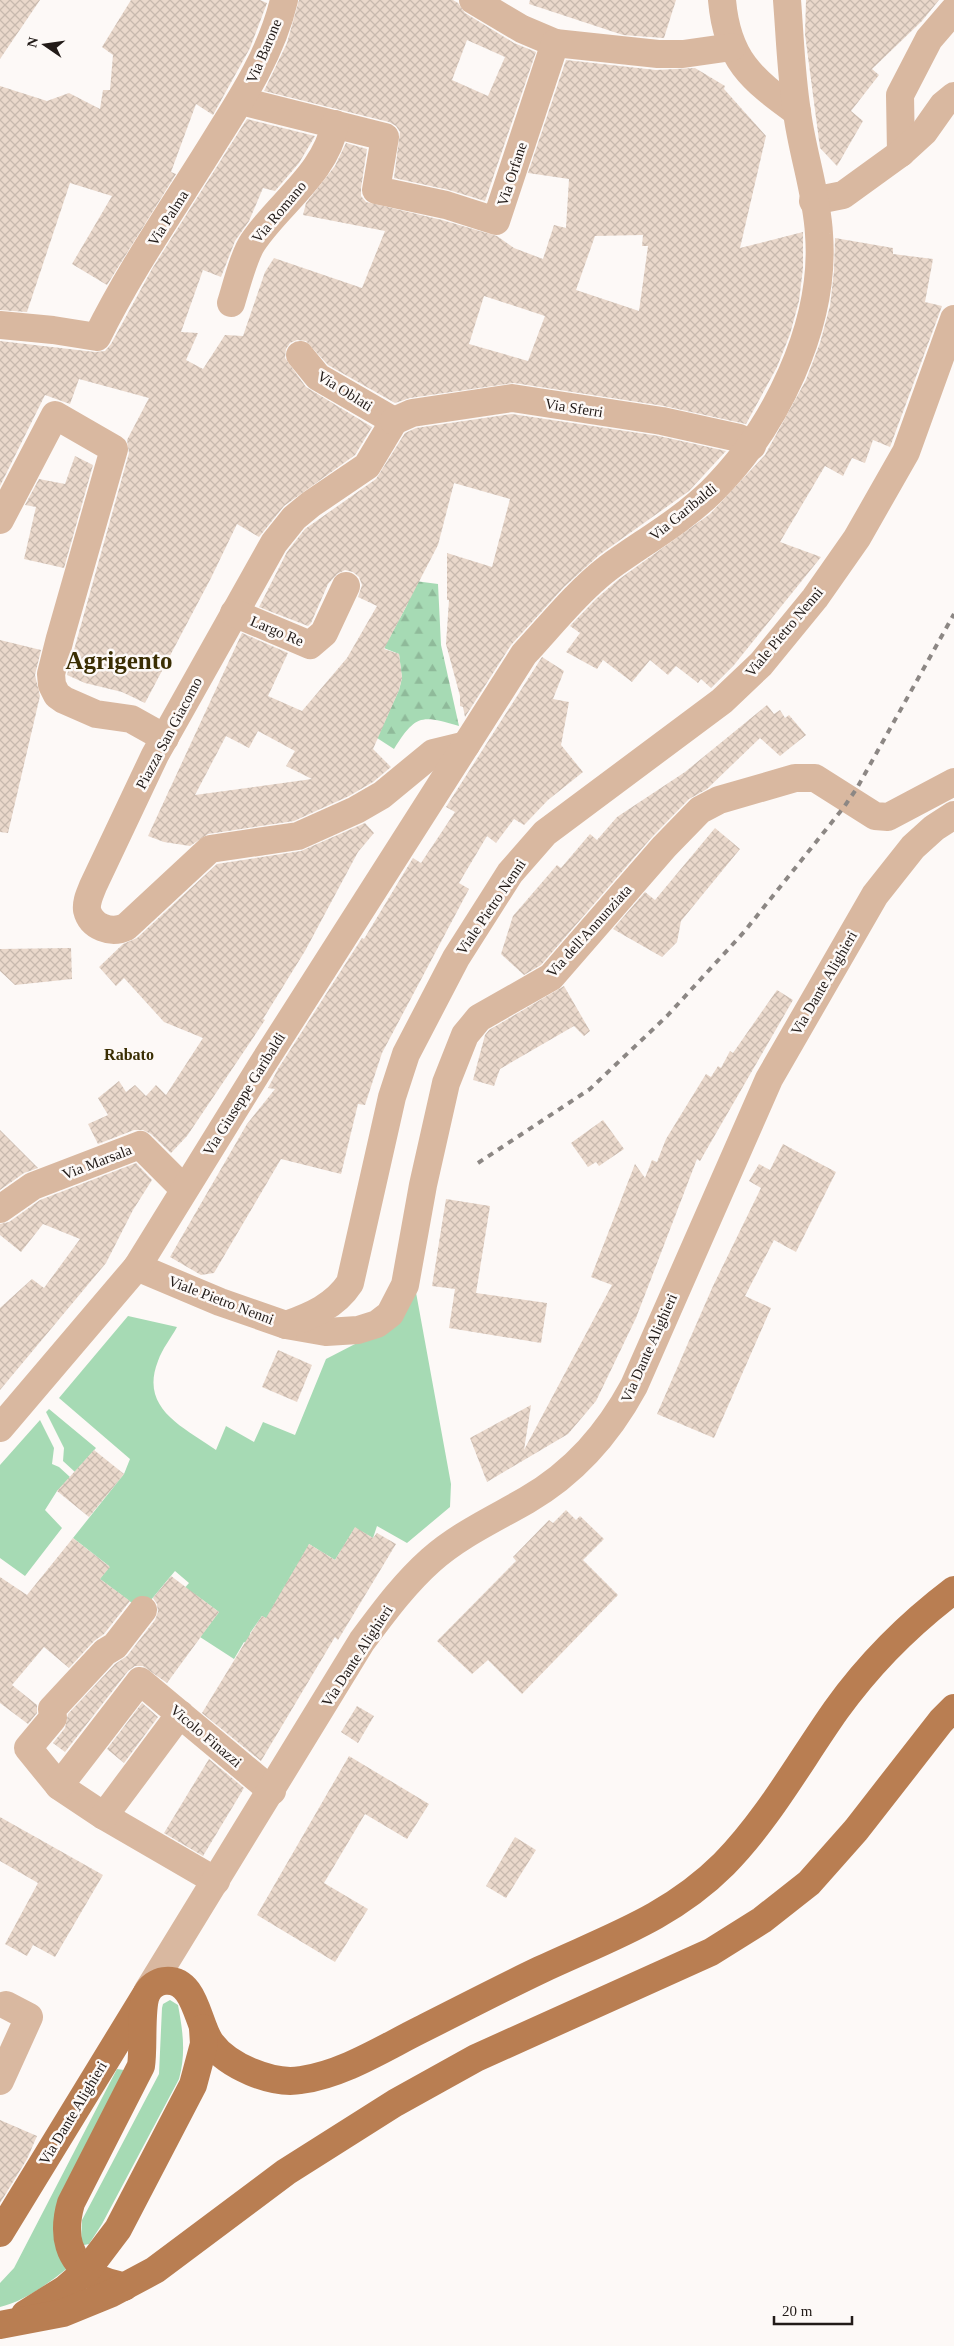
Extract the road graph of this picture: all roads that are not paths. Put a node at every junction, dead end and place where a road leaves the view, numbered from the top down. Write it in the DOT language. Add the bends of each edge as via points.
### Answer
graph roads {
  1 [pos="284,0"];
  2 [pos="473,0"];
  3 [pos="722,0"];
  4 [pos="786,0"];
  5 [pos="954,10"];
  6 [pos="555,42"];
  7 [pos="732,47"];
  8 [pos="241,101"];
  9 [pos="950,110"];
  10 [pos="797,112"];
  11 [pos="335,124"];
  12 [pos="901,153"];
  13 [pos="813,201"];
  14 [pos="231,303"];
  15 [pos="954,319"];
  16 [pos="0,325"];
  17 [pos="300,355"];
  18 [pos="394,421"];
  19 [pos="752,446"];
  20 [pos="0,520"];
  21 [pos="346,586"];
  22 [pos="234,613"];
  23 [pos="165,738"];
  24 [pos="466,745"];
  25 [pos="954,782"];
  26 [pos="954,815"];
  27 [pos="184,1189"];
  28 [pos="0,1209"];
  29 [pos="137,1267"];
  30 [pos="286,1325"];
  31 [pos="0,1428"];
  32 [pos="954,1590"];
  33 [pos="143,1610"];
  34 [pos="954,1708"];
  35 [pos="180,1714"];
  36 [pos="59,1786"];
  37 [pos="272,1791"];
  38 [pos="104,1816"];
  39 [pos="216,1881"];
  40 [pos="180,1940"];
  41 [pos="147,1992"];
  42 [pos="191,1996"];
  43 [pos="6,2005"];
  44 [pos="203,2028"];
  45 [pos="0,2081"];
  46 [pos="0,2233"];
  47 [pos="87,2270"];
  48 [pos="124,2287"];
  49 [pos="6,2324"];
  1 -- 8 [label="street, Via Barone" via="272,39"];
  2 -- 6 [label="street" via="522,29"];
  3 -- 7 [label="street"];
  4 -- 10 [label="street, Via Garibaldi"];
  5 -- 12 [label="street" via="929,39 900,95"];
  6 -- 7 [label="street" via="658,54"];
  6 -- 11 [label="street, Via Orfane" via="496,221 446,205 376,190 385,137"];
  7 -- 10 [label="street" via="761,86"];
  8 -- 11 [label="street, Via Orfane"];
  8 -- 16 [label="street, Via Palma" via="97,337"];
  9 -- 12 [label="street"];
  10 -- 13 [label="street, Via Garibaldi"];
  11 -- 14 [label="street, Via Romano" via="332,141 304,183 252,243"];
  12 -- 13 [label="street" via="843,195"];
  13 -- 19 [label="street, Via Garibaldi" via="819,234 817,295 795,364"];
  15 -- 30 [label="street, Viale Pietro Nenni" via="906,452 857,538 815,598 761,664 722,701 545,833 510,872 456,958 406,1054 392,1096 350,1283 342,1294 316,1314"];
  17 -- 18 [label="street, Via Oblati" via="318,376"];
  18 -- 19 [label="street, Via Sferri" via="412,413 512,398 662,421 739,438"];
  18 -- 22 [label="street, Piazza San Giacomo" via="367,466 294,518 274,543"];
  19 -- 24 [label="street, Via Garibaldi" via="710,493 679,520 607,569 574,600 524,654"];
  20 -- 23 [label="street" via="55,415 114,448 60,638 51,674 52,685 64,700 96,714 131,719"];
  21 -- 22 [label="street, Largo Re" via="324,633 310,646"];
  22 -- 23 [label="street, Piazza San Giacomo"];
  23 -- 24 [label="street, Piazza San Giacomo" via="89,896 90,916 100,927 114,930 126,927 210,849 298,836 382,795 433,753"];
  24 -- 27 [label="street, Via Giuseppe Garibaldi"];
  25 -- 30 [label="street, Via dell'Annunziata" via="888,817 875,816 815,778 795,778 719,800 700,810 551,977 479,1018 465,1035 438,1114 406,1280 390,1314 376,1324 358,1330 326,1332"];
  26 -- 37 [label="street, Via Dante Alighieri" via="913,847 875,895 769,1079 634,1386 608,1430 585,1456 551,1485 471,1531 431,1560 398,1594 362,1642"];
  27 -- 28 [label="street, Via Marsala" via="140,1145 33,1186"];
  27 -- 29 [label="street, Via Giuseppe Garibaldi"];
  29 -- 30 [label="street, Viale Pietro Nenni" via="220,1302"];
  29 -- 31 [label="street, Via Giuseppe Garibaldi"];
  32 -- 44 [label="main road" via="923,1613 873,1664 837,1708 770,1808 724,1863 688,1897 639,1926 540,1970 342,2069 300,2081 282,2080 239,2067 223,2057"];
  33 -- 36 [label="street" via="115,1646 105,1652 52,1709 53,1718 28,1748"];
  34 -- 48 [label="main road" via="809,1883 762,1920 711,1952 476,2058 395,2103 286,2172 155,2270"];
  35 -- 36 [label="street, Vicolo Finazzi" via="140,1681"];
  35 -- 37 [label="street, Vicolo Finazzi"];
  35 -- 38 [label="street"];
  36 -- 38 [label="street"];
  37 -- 39 [label="street, Via Dante Alighieri"];
  38 -- 39 [label="street"];
  39 -- 40 [label="street, Via Dante Alighieri"];
  40 -- 41 [label="street, Via Dante Alighieri"];
  40 -- 42 [label="street" via="182,1966"];
  41 -- 42 [label="main road" via="158,1982 174,1981 187,1989"];
  41 -- 46 [label="main road, Via Dante Alighieri"];
  41 -- 47 [label="main road" via="142,2066 71,2203 67,2217 69,2248"];
  42 -- 44 [label="main road"];
  43 -- 45 [label="street" via="29,2017"];
  44 -- 47 [label="main road" via="204,2044 193,2084 118,2229"];
  47 -- 48 [label="main road" via="98,2279"];
  47 -- 49 [label="main road" via="65,2289"];
  48 -- 49 [label="main road" via="63,2312"];
}
